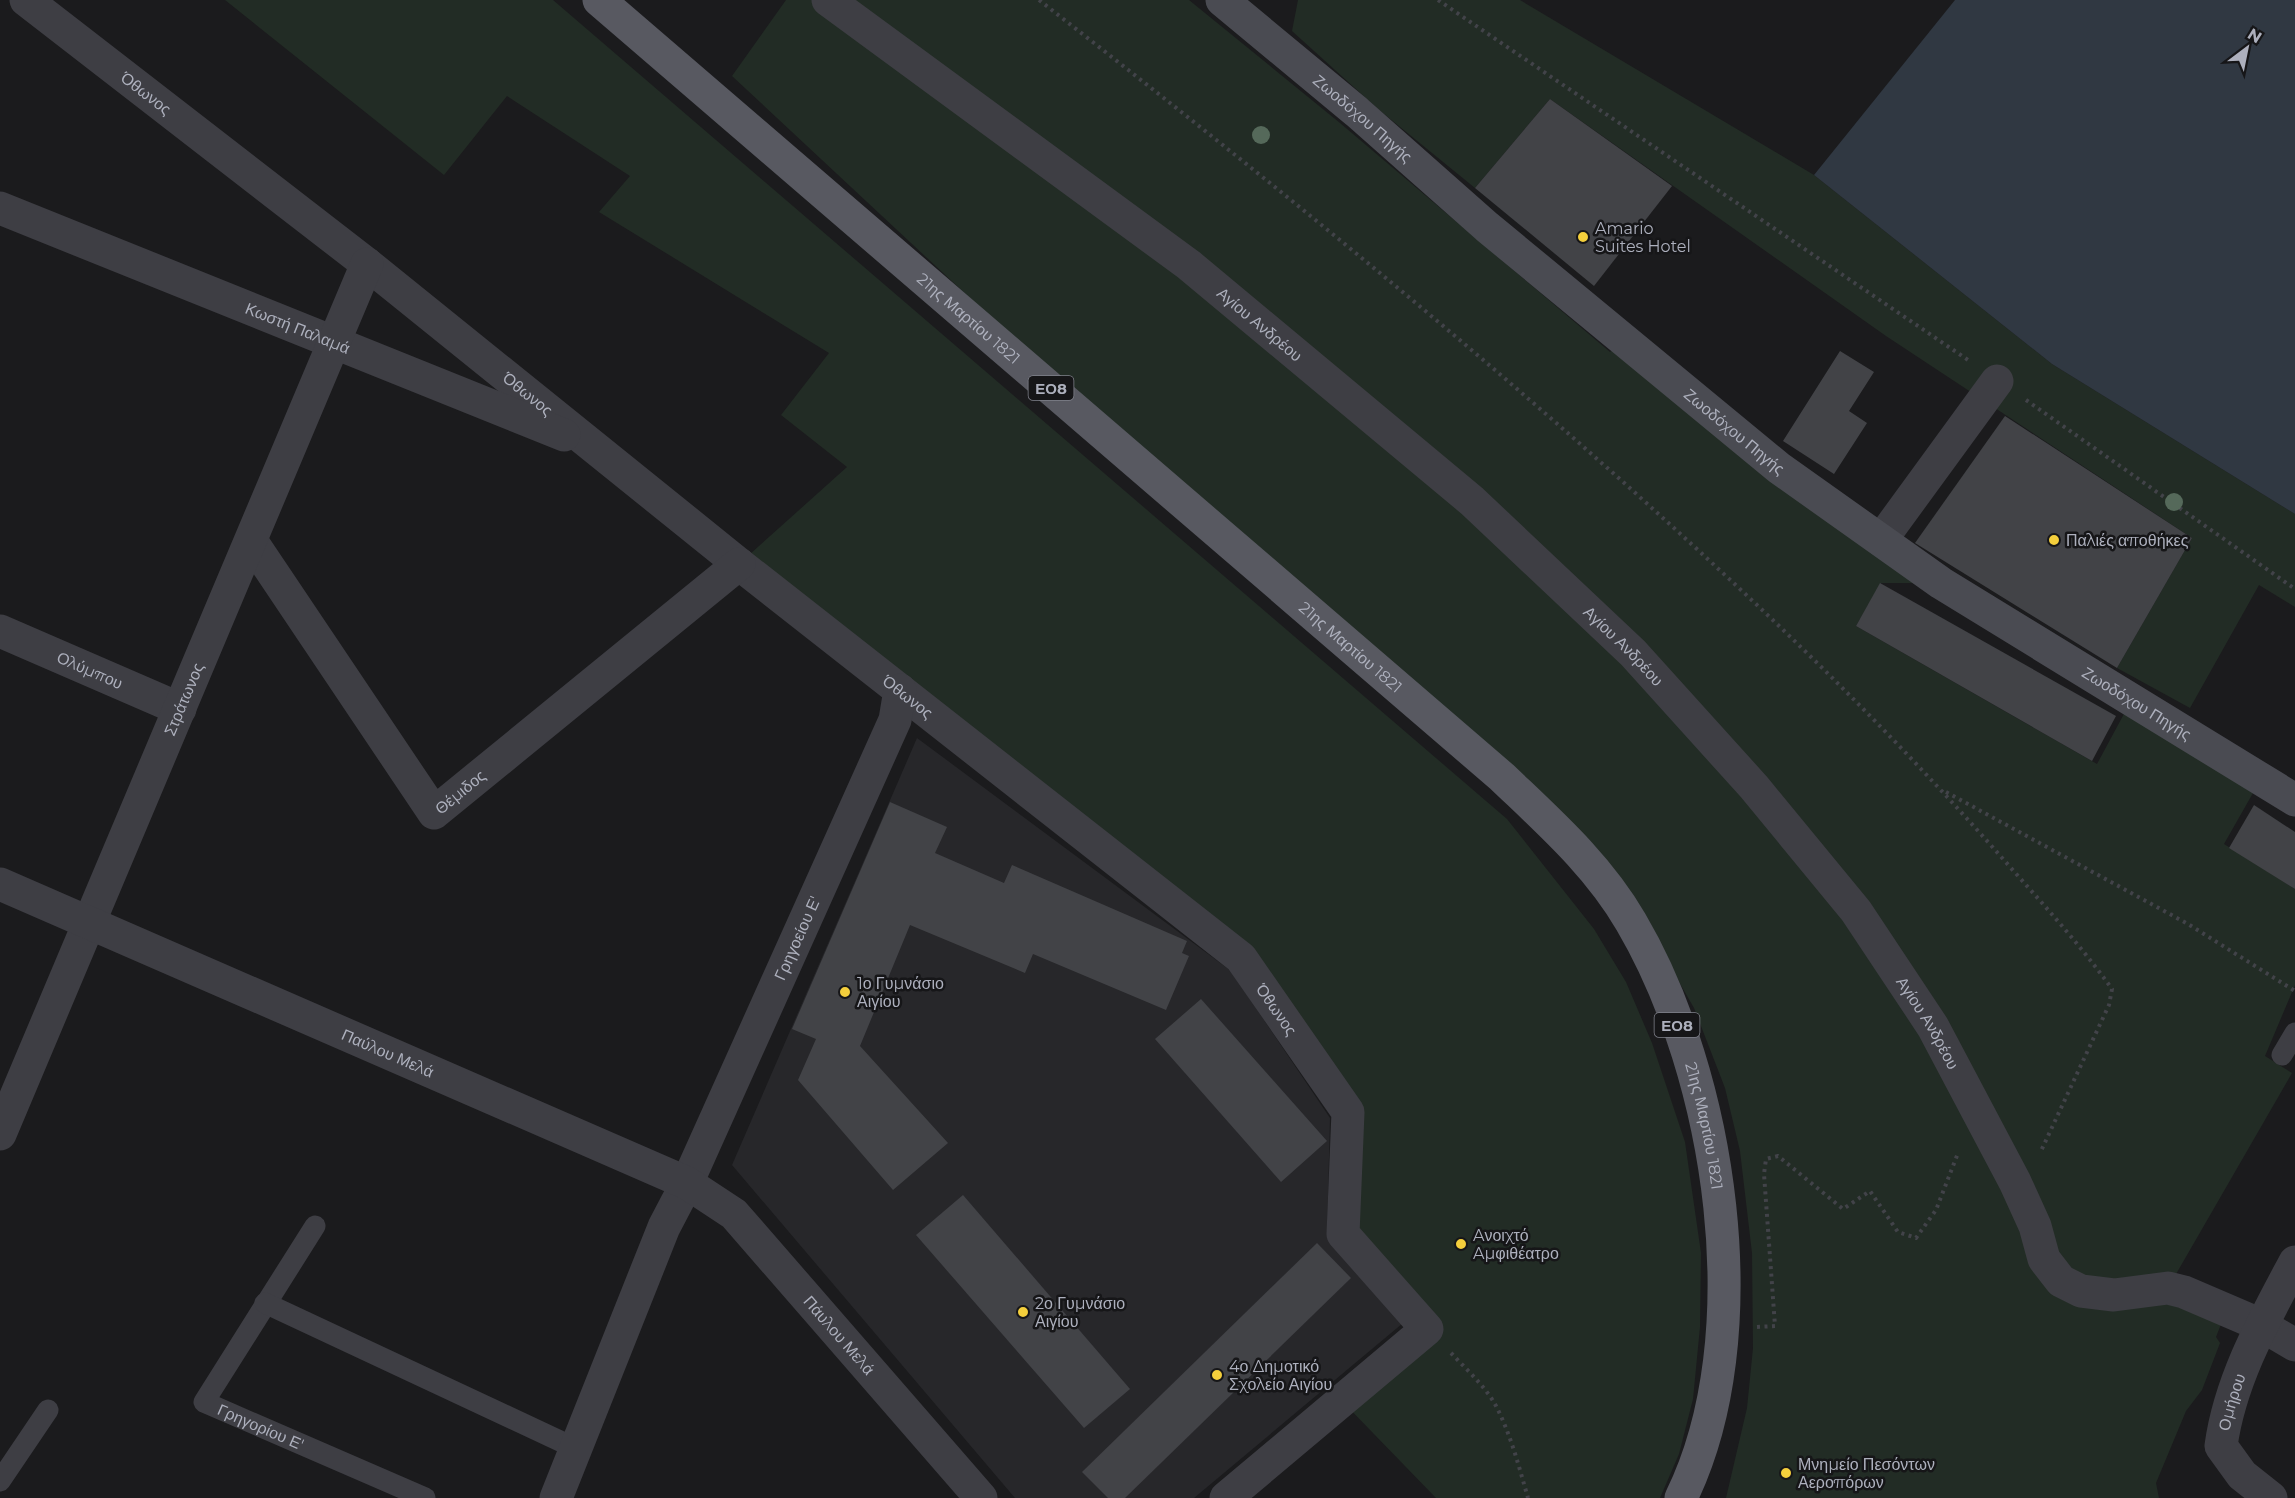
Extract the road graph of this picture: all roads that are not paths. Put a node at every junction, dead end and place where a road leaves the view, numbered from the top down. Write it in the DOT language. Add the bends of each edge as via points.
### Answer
graph roads {
  1 [pos="26,0"];
  2 [pos="598,0"];
  3 [pos="828,0"];
  4 [pos="1222,0"];
  5 [pos="0,208"];
  6 [pos="367,264"];
  7 [pos="334,344"];
  8 [pos="1997,381"];
  9 [pos="597,448"];
  10 [pos="1881,540"];
  11 [pos="252,542"];
  12 [pos="739,564"];
  13 [pos="0,631"];
  14 [pos="900,690"];
  15 [pos="180,709"];
  16 [pos="2295,800"];
  17 [pos="0,884"];
  18 [pos="89,922"];
  19 [pos="2295,1033"];
  20 [pos="2282,1055"];
  21 [pos="0,1134"];
  22 [pos="687,1183"];
  23 [pos="315,1226"];
  24 [pos="2295,1262"];
  25 [pos="265,1303"];
  26 [pos="2261,1325"];
  27 [pos="2295,1345"];
  28 [pos="48,1410"];
  29 [pos="577,1449"];
  30 [pos="0,1481"];
  31 [pos="425,1498"];
  32 [pos="556,1498"];
  33 [pos="981,1498"];
  34 [pos="1226,1498"];
  35 [pos="1681,1498"];
  36 [pos="2271,1498"];
  1 -- 6 [label="street, Όθωνος"];
  2 -- 35 [label="main road, 21ης Μαρτίου 1821 / ΕΟ8" via="1502,777 1603,880 1632,923 1674,1018 1710,1138 1718,1186 1724,1252 1721,1358 1701,1454"];
  3 -- 26 [label="street, Αγίου Ανδρέου" via="1189,265 1473,501 1633,652 1754,787 1856,911 1933,1027 2015,1182 2035,1226 2044,1259 2061,1281 2081,1291 2114,1295 2168,1288"];
  4 -- 10 [label="main road, Ζωοδόχου Πηγής" via="1711,413 1779,468"];
  5 -- 7 [label="street, Κωστή Παλαμά"];
  6 -- 7 [label="street, Στράτωνος"];
  6 -- 9 [label="street, Όθωνος"];
  7 -- 9 [label="street, Κωστή Παλαμά"];
  7 -- 11 [label="street, Στράτωνος"];
  8 -- 10 [label="street"];
  9 -- 12 [label="street, Όθωνος"];
  10 -- 16 [label="main road, Ζωοδόχου Πηγής" via="1941,583"];
  11 -- 12 [label="street, Θέμιδος" via="435,813"];
  11 -- 15 [label="street, Στράτωνος"];
  12 -- 14 [label="street, Όθωνος"];
  13 -- 15 [label="street, Ολύμπου"];
  14 -- 22 [label="street, Γρηγοείου Ε'" via="895,720"];
  14 -- 34 [label="street, Όθωνος" via="1241,958 1348,1112 1343,1234 1427,1329"];
  15 -- 18 [label="street, Στράτωνος"];
  17 -- 18 [label="street, Παύλου Μελά"];
  18 -- 21 [label="street, Στράτωνος"];
  18 -- 22 [label="street, Παύλου Μελά"];
  19 -- 20 [label="lane"];
  22 -- 29 [label="street" via="664,1227"];
  22 -- 33 [label="street, Πάυλου Μελά" via="734,1214"];
  23 -- 25 [label="lane, Γρηγορίου Ε'"];
  24 -- 26 [label="street, Ομήρου"];
  25 -- 29 [label="lane"];
  25 -- 31 [label="lane, Γρηγορίου Ε'" via="204,1402"];
  26 -- 27 [label="street, Αγίου Ανδρέου"];
  26 -- 36 [label="street, Ομήρου" via="2226,1412 2221,1446 2242,1475"];
  28 -- 30 [label="lane"];
  29 -- 32 [label="street"];
}
